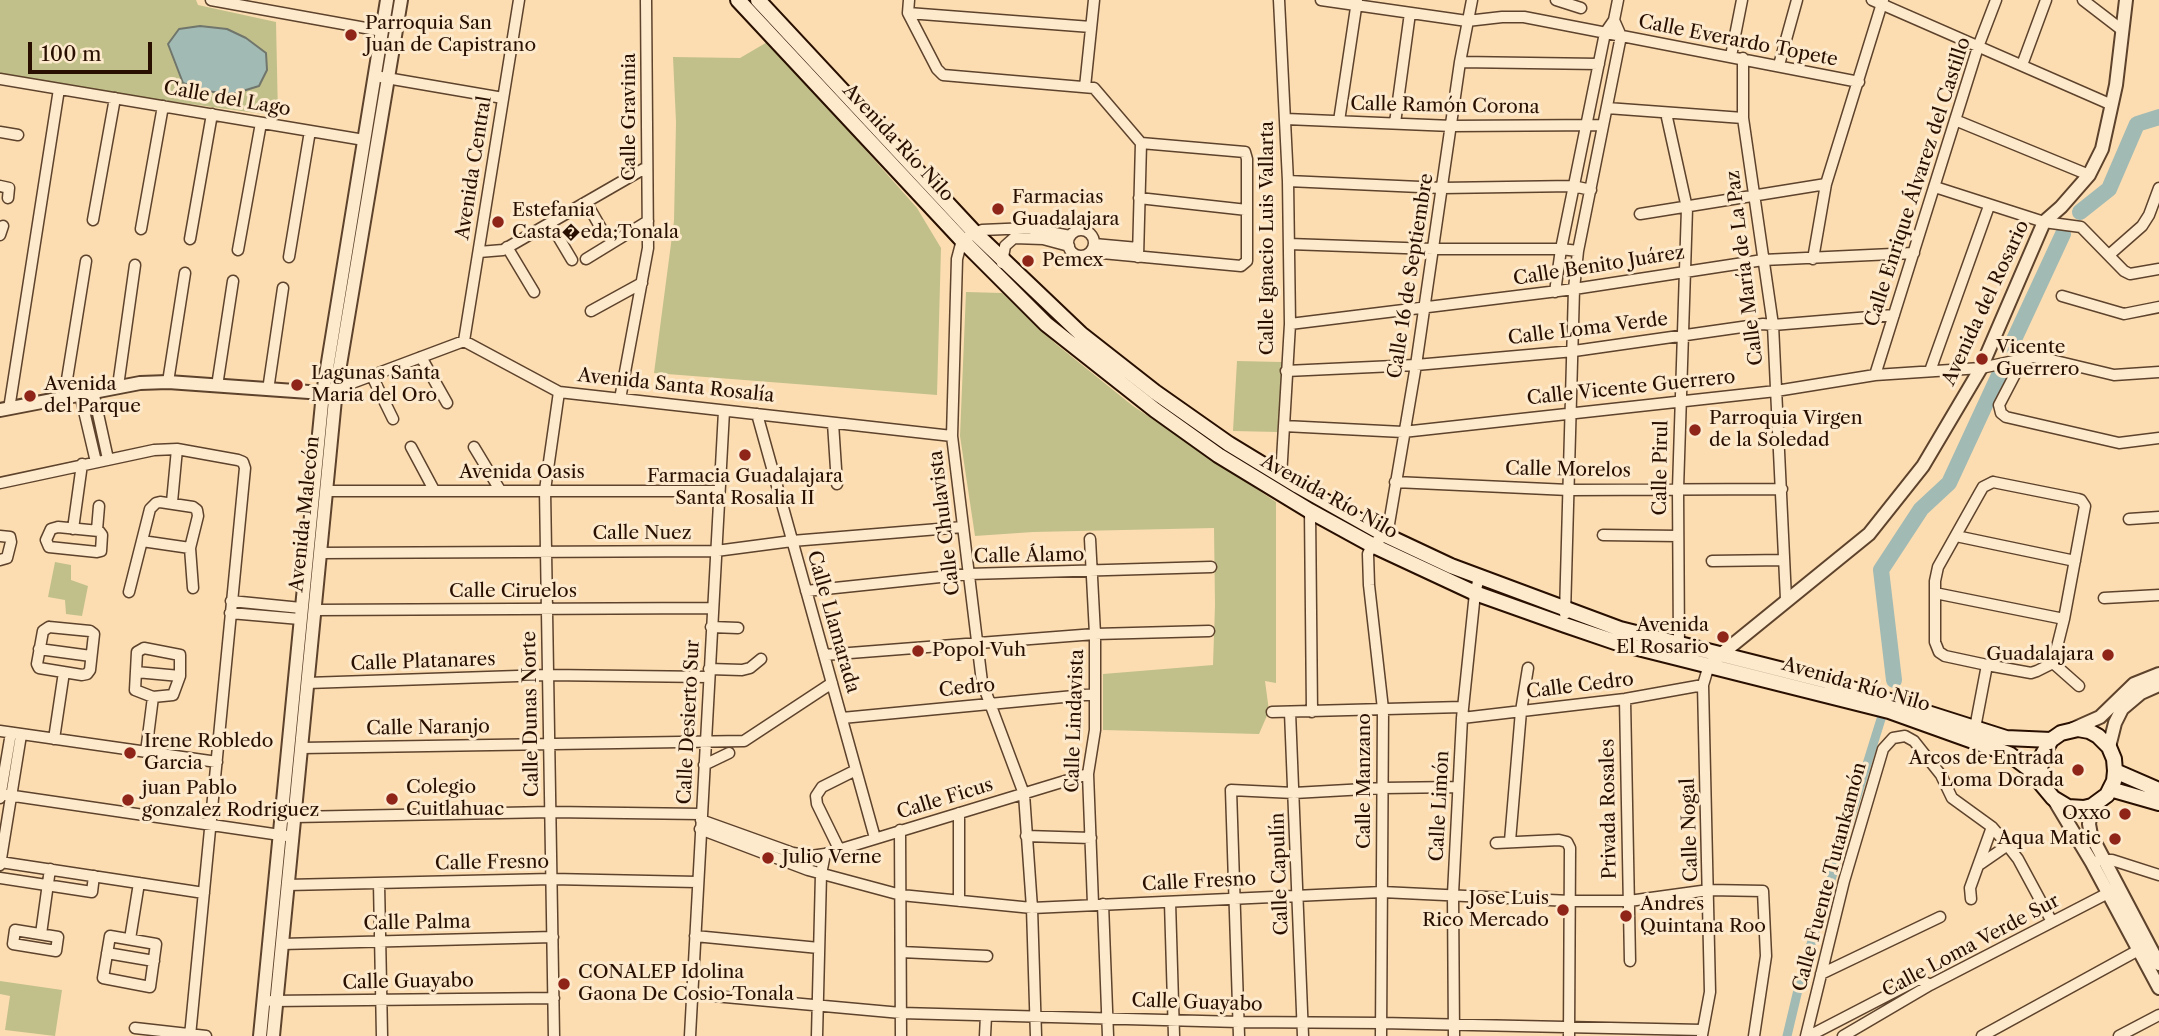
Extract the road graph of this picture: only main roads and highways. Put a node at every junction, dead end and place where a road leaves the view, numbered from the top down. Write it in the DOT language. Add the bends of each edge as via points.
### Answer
graph roads {
  1 [pos="738,0"];
  2 [pos="758,0"];
  3 [pos="1150,398"];
  4 [pos="1477,586"];
  5 [pos="1713,660"];
  6 [pos="2051,740"];
  7 [pos="2115,771"];
  8 [pos="2044,786"];
  9 [pos="2110,789"];
  10 [pos="2159,790"];
  11 [pos="2159,803"];
  1 -- 3 [label="main road, Avenida Río Nilo" via="1046,324"];
  2 -- 3 [label="main road, Avenida Río Nilo" via="975,233"];
  3 -- 4 [label="main road, Avenida Río Nilo"];
  3 -- 4 [label="main road, Avenida Río Nilo" via="1218,455 1310,511 1372,545"];
  4 -- 5 [label="main road, Avenida Río Nilo" via="1565,618 1620,629"];
  5 -- 6 [label="main road, Avenida Río Nilo" via="1827,681 2017,740"];
  5 -- 8 [label="main road, Avenida Río Nilo" via="1889,711 2009,754"];
  6 -- 7 [label="main road" via="2072,730 2093,733 2109,747"];
  6 -- 8 [label="main road" via="2040,764"];
  7 -- 9 [label="main road"];
  7 -- 10 [label="main road"];
  8 -- 9 [label="main road" via="2067,807 2084,808 2103,799"];
  9 -- 11 [label="main road"];
}
